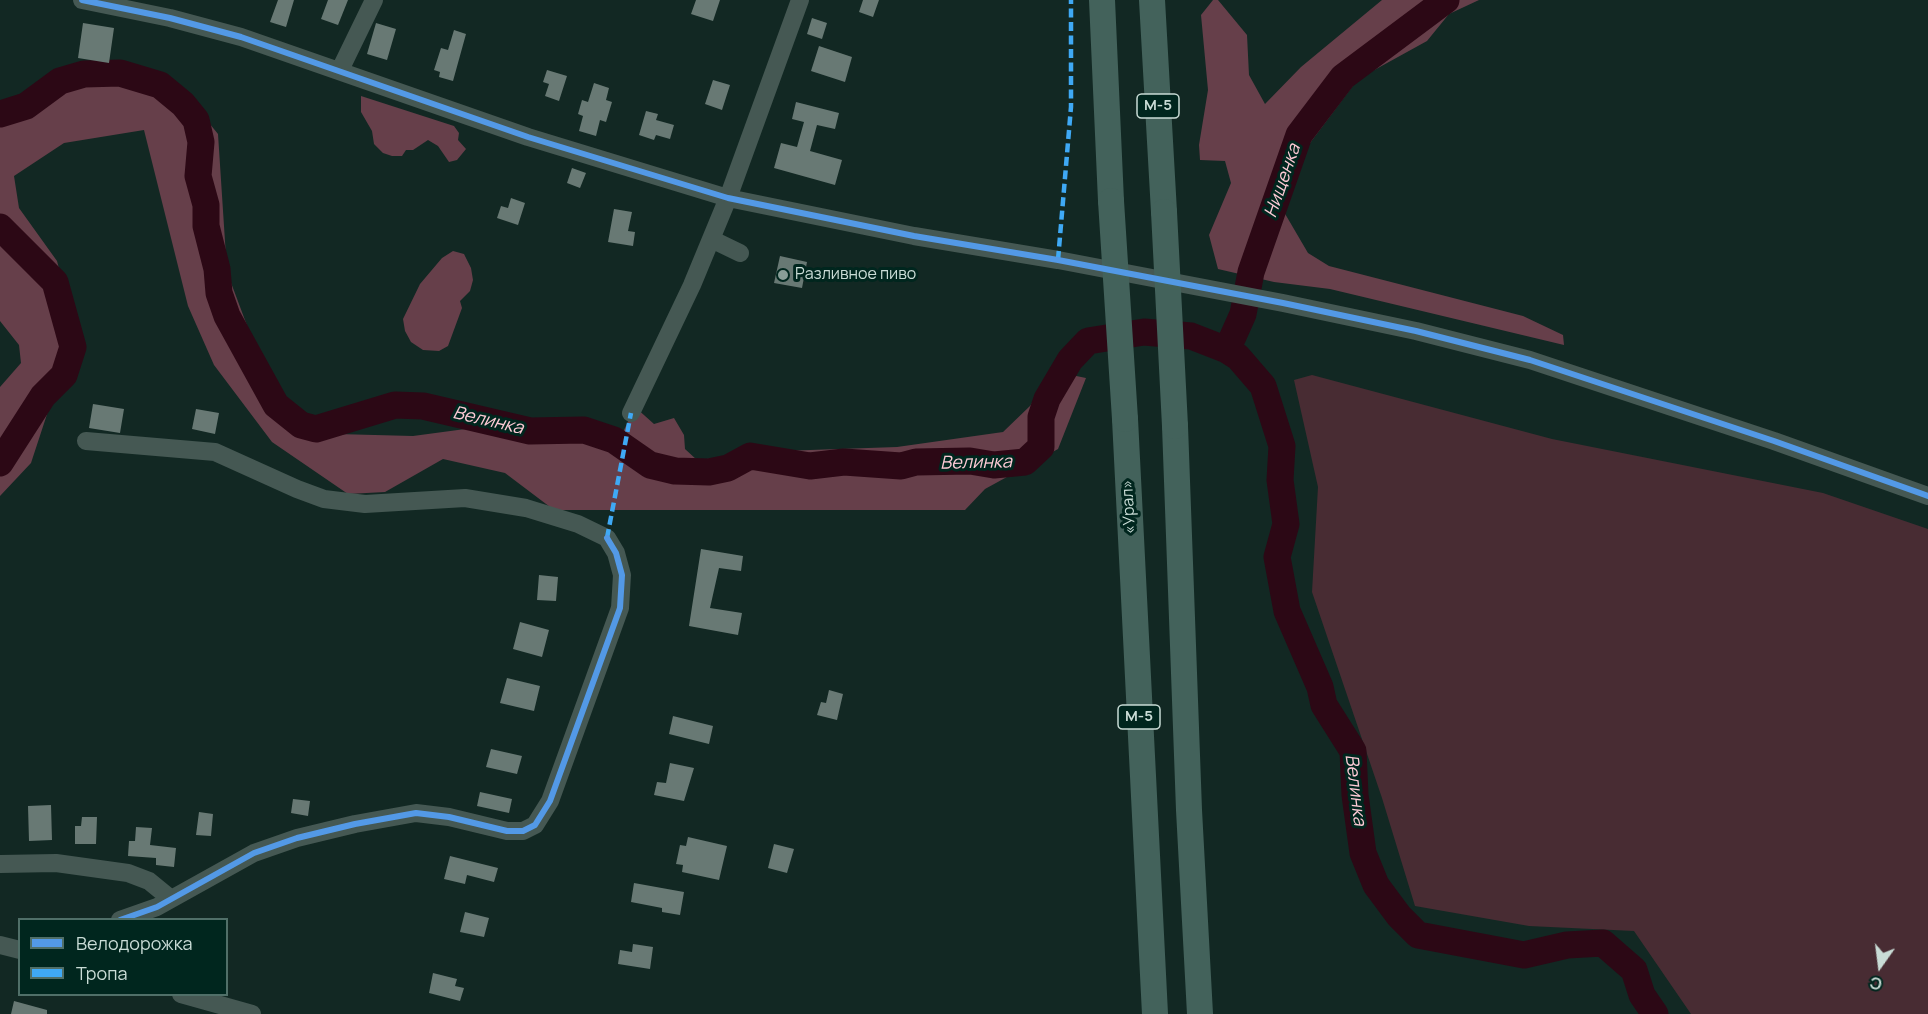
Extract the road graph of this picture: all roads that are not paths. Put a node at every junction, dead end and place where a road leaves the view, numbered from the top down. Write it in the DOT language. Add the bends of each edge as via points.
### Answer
graph roads {
  1 [pos="81,0"];
  2 [pos="374,0"];
  3 [pos="800,0"];
  4 [pos="1102,0"];
  5 [pos="1152,0"];
  6 [pos="340,70"];
  7 [pos="728,198"];
  8 [pos="711,239"];
  9 [pos="740,253"];
  10 [pos="631,413"];
  11 [pos="86,441"];
  12 [pos="1928,496"];
  13 [pos="0,864"];
  14 [pos="171,899"];
  15 [pos="126,918"];
  16 [pos="0,936"];
  17 [pos="18,937"];
  18 [pos="0,945"];
  19 [pos="18,950"];
  20 [pos="188,996"];
  21 [pos="252,1014"];
  22 [pos="1155,1014"];
  23 [pos="1200,1014"];
  1 -- 6 [label="street" via="180,21"];
  2 -- 6 [label="street"];
  3 -- 7 [label="street"];
  4 -- 22 [label="highway, «Урал» / М-5, bridge"];
  5 -- 23 [label="highway, М-5, bridge"];
  6 -- 7 [label="street" via="528,137"];
  7 -- 8 [label="street"];
  7 -- 12 [label="street" via="1416,331 1530,360"];
  8 -- 9 [label="street"];
  8 -- 10 [label="street"];
  11 -- 14 [label="street" via="215,452 324,499 364,504 465,498 526,508 578,524 607,538 622,575 620,608 550,801 535,825 523,831 507,831 416,813 355,824 254,853"];
  13 -- 14 [label="street" via="56,863 128,873 149,881"];
  14 -- 15 [label="street"];
  16 -- 17 [label="street"];
  18 -- 19 [label="street"];
  20 -- 21 [label="street"];
}
